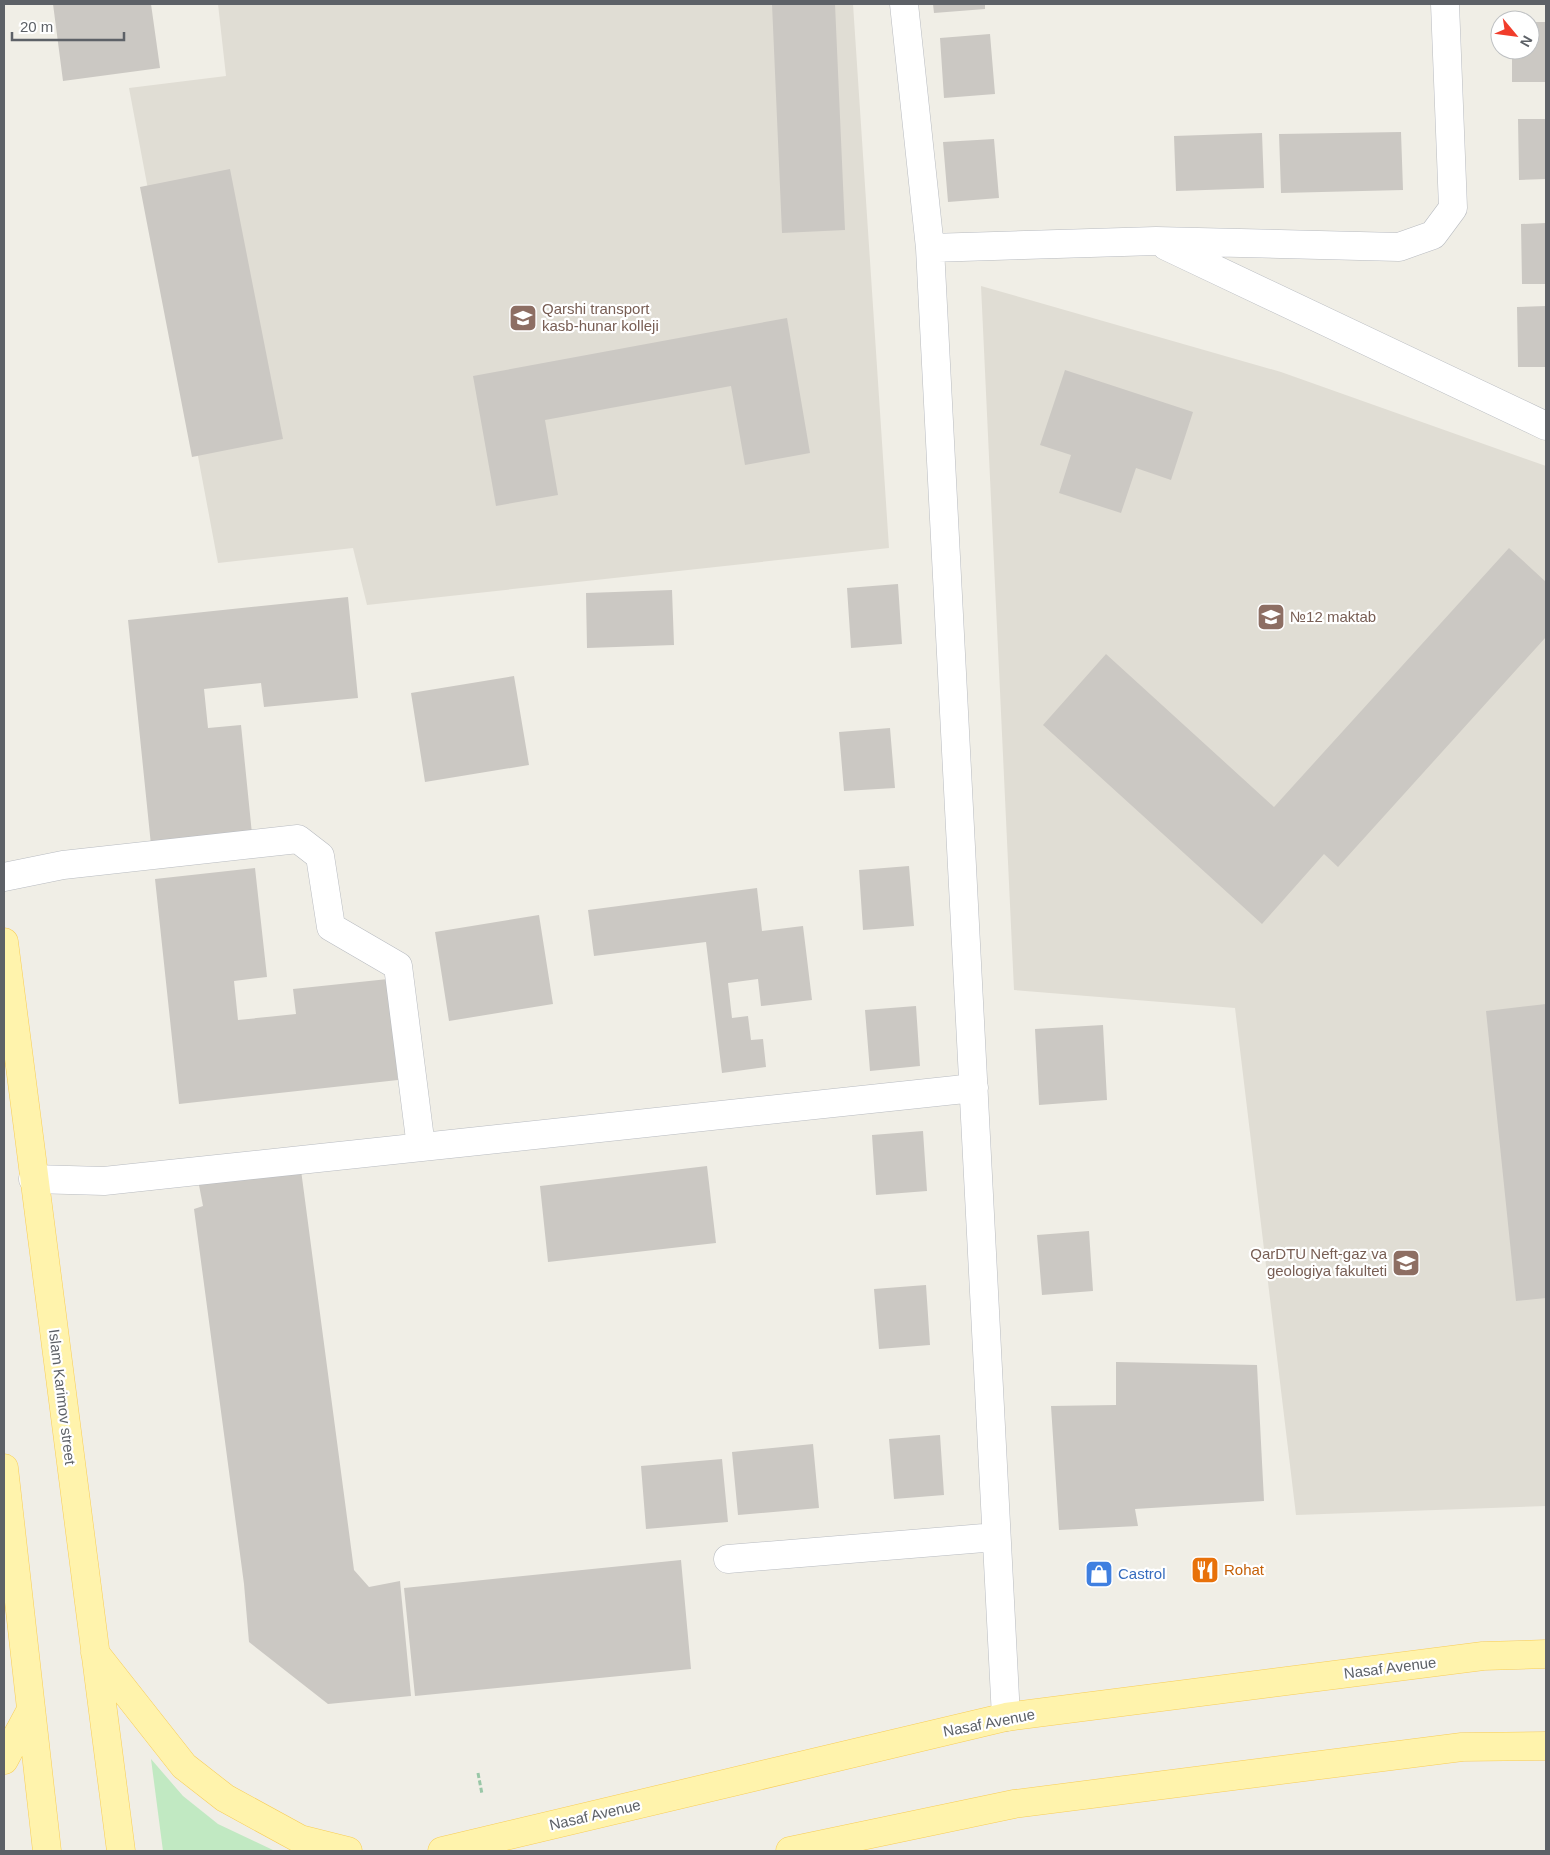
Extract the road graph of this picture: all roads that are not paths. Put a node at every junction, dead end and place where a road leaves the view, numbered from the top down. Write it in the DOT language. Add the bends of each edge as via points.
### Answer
graph roads {
  1 [pos="904,4"];
  2 [pos="1445,4"];
  3 [pos="1156,241"];
  4 [pos="930,248"];
  5 [pos="1546,426"];
  6 [pos="4,877"];
  7 [pos="4,942"];
  8 [pos="974,1088"];
  9 [pos="421,1147"];
  10 [pos="33,1179"];
  11 [pos="4,1468"];
  12 [pos="996,1537"];
  13 [pos="728,1559"];
  14 [pos="95,1652"];
  15 [pos="1546,1654"];
  16 [pos="31,1710"];
  17 [pos="1006,1717"];
  18 [pos="1546,1746"];
  19 [pos="4,1760"];
  20 [pos="47,1851"];
  21 [pos="120,1851"];
  22 [pos="348,1851"];
  23 [pos="442,1851"];
  24 [pos="790,1851"];
  1 -- 4 [label="street"];
  2 -- 3 [label="street" via="1453,208 1433,235 1399,246"];
  3 -- 4 [label="street"];
  3 -- 5 [label="street"];
  4 -- 8 [label="street"];
  6 -- 9 [label="street" via="63,865 298,839 320,856 331,927 398,966"];
  7 -- 10 [label="main road, Islam Karimov street"];
  8 -- 9 [label="street"];
  8 -- 12 [label="street"];
  9 -- 10 [label="street" via="104,1181"];
  10 -- 14 [label="main road, Islam Karimov street"];
  11 -- 16 [label="main road"];
  12 -- 13 [label="street"];
  12 -- 17 [label="street"];
  14 -- 21 [label="main road, Islam Karimov street"];
  14 -- 22 [label="main road" via="184,1766 218,1793 300,1839"];
  15 -- 17 [label="main road, Nasaf Avenue" via="1483,1656"];
  16 -- 19 [label="main road"];
  16 -- 20 [label="main road"];
  17 -- 23 [label="main road, Nasaf Avenue"];
  18 -- 24 [label="main road" via="1462,1747 1014,1804"];
}
